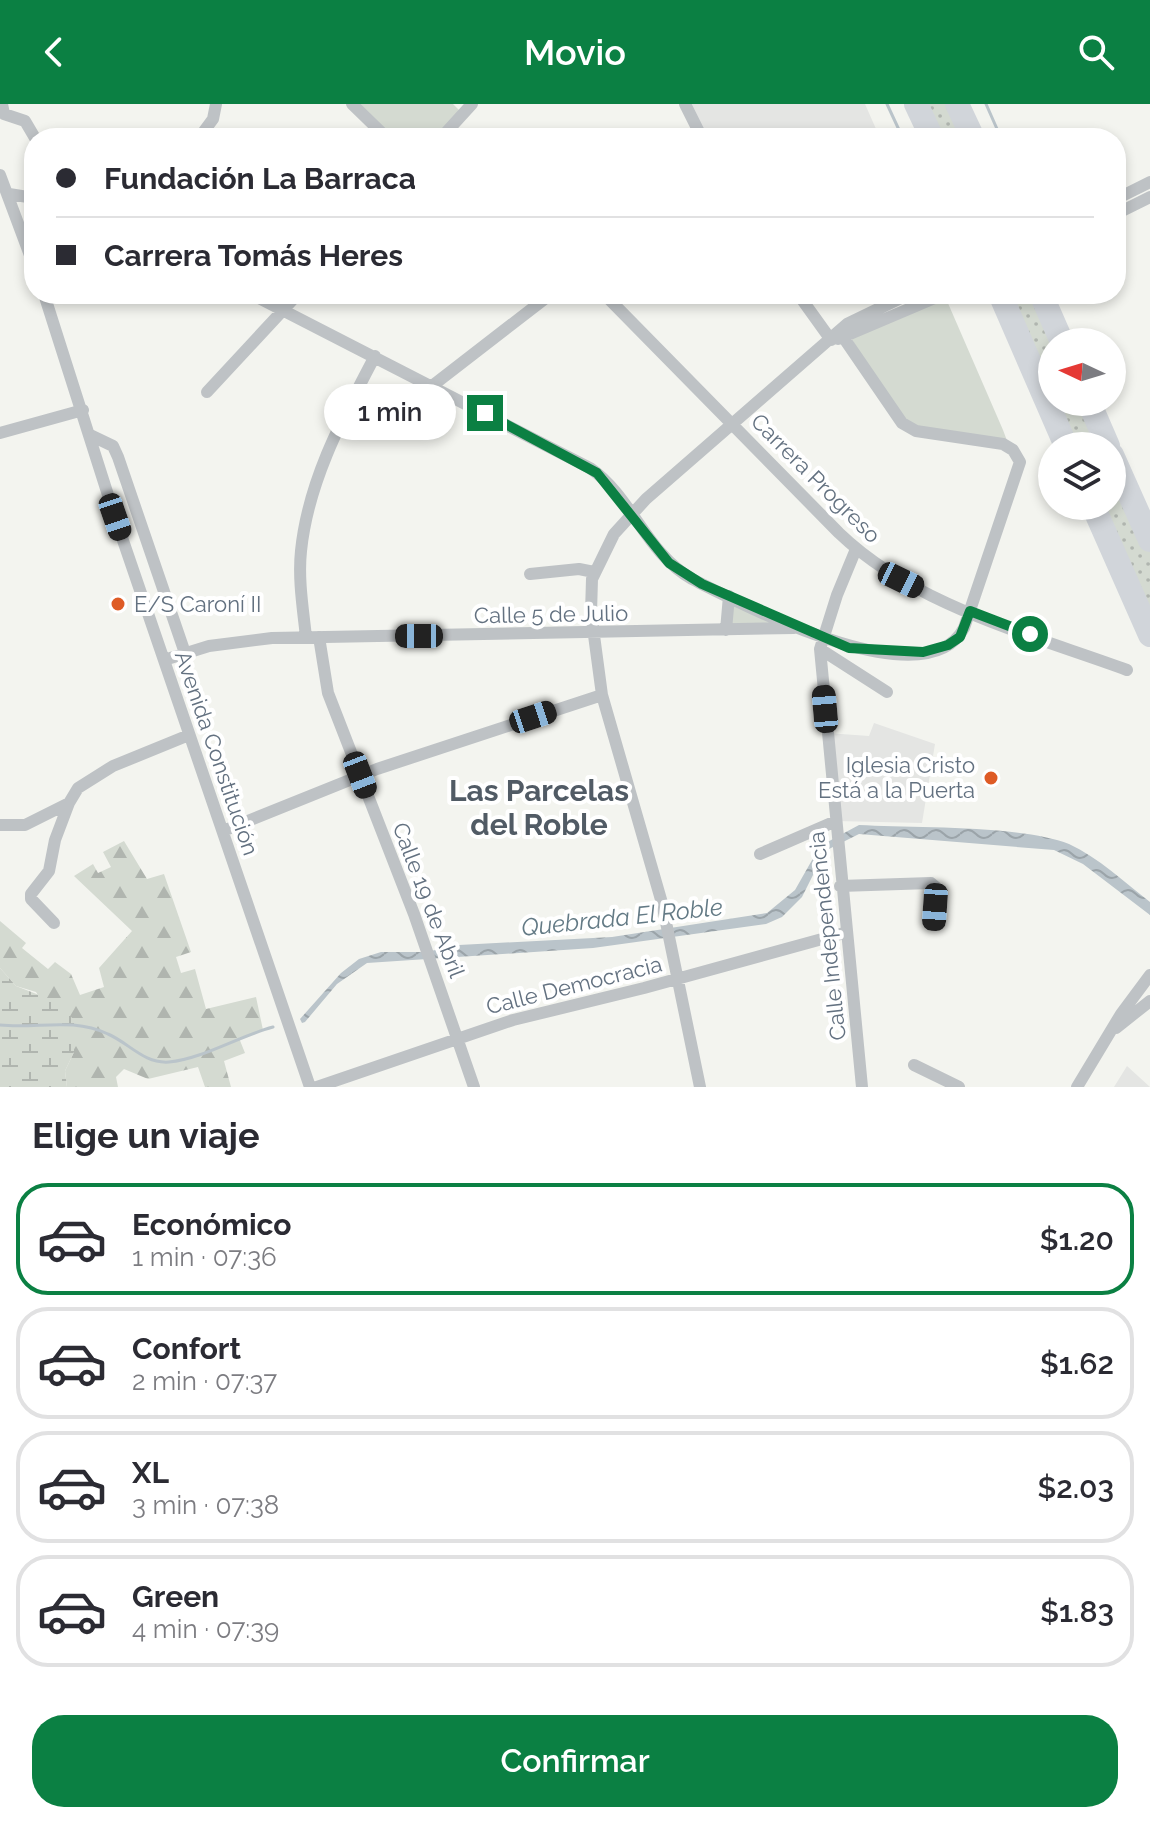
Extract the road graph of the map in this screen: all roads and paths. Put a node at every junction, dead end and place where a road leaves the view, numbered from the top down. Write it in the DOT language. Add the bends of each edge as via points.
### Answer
graph roads {
  1 [pos="2,104"];
  2 [pos="216,104"];
  3 [pos="352,104"];
  4 [pos="472,104"];
  5 [pos="685,104"];
  6 [pos="916,104"];
  7 [pos="957,104"];
  8 [pos="31,128"];
  9 [pos="206,128"];
  10 [pos="377,128"];
  11 [pos="451,128"];
  12 [pos="697,128"];
  13 [pos="927,128"];
  14 [pos="968,128"];
  15 [pos="0,175"];
  16 [pos="1150,182"];
  17 [pos="9,194"];
  18 [pos="1126,194"];
  19 [pos="24,196"];
  20 [pos="1150,197"];
  21 [pos="1126,209"];
  22 [pos="24,237"];
  23 [pos="47,304"];
  24 [pos="271,304"];
  25 [pos="289,304"];
  26 [pos="538,304"];
  27 [pos="614,304"];
  28 [pos="808,304"];
  29 [pos="892,304"];
  30 [pos="919,304"];
  31 [pos="1004,304"];
  32 [pos="1045,304"];
  33 [pos="283,310"];
  34 [pos="1056,328"];
  35 [pos="838,336"];
  36 [pos="375,356"];
  37 [pos="432,386"];
  38 [pos="207,392"];
  39 [pos="83,410"];
  40 [pos="733,424"];
  41 [pos="1060,432"];
  42 [pos="0,433"];
  43 [pos="90,435"];
  44 [pos="1126,486"];
  45 [pos="631,514"];
  46 [pos="1099,520"];
  47 [pos="1150,540"];
  48 [pos="856,549"];
  49 [pos="594,572"];
  50 [pos="530,574"];
  51 [pos="729,596"];
  52 [pos="970,611"];
  53 [pos="798,628"];
  54 [pos="726,630"];
  55 [pos="593,633"];
  56 [pos="1150,635"];
  57 [pos="312,637"];
  58 [pos="821,643"];
  59 [pos="185,653"];
  60 [pos="164,660"];
  61 [pos="1127,670"];
  62 [pos="887,692"];
  63 [pos="602,695"];
  64 [pos="189,735"];
  65 [pos="360,775"];
  66 [pos="69,803"];
  67 [pos="0,825"];
  68 [pos="836,827"];
  69 [pos="223,831"];
  70 [pos="760,854"];
  71 [pos="840,886"];
  72 [pos="54,923"];
  73 [pos="934,925"];
  74 [pos="844,933"];
  75 [pos="1150,975"];
  76 [pos="679,979"];
  77 [pos="1149,1002"];
  78 [pos="1110,1033"];
  79 [pos="458,1038"];
  80 [pos="914,1065"];
  81 [pos="310,1087"];
  82 [pos="317,1087"];
  83 [pos="474,1087"];
  84 [pos="700,1087"];
  85 [pos="862,1087"];
  86 [pos="959,1087"];
  87 [pos="1077,1087"];
  1 -- 8 [label="street" via="4,114"];
  2 -- 9 [label="street"];
  3 -- 10 [label="street"];
  4 -- 11 [label="street"];
  5 -- 12 [label="street"];
  6 -- 13 [label="highway"];
  7 -- 14 [label="highway"];
  15 -- 17 [label="street"];
  16 -- 18 [label="street"];
  17 -- 19 [label="street"];
  17 -- 22 [label="street"];
  20 -- 21 [label="street"];
  23 -- 39 [label="street, Avenida Constitución"];
  24 -- 33 [label="street"];
  25 -- 33 [label="street"];
  26 -- 37 [label="street"];
  27 -- 40 [label="street, Carrera Progreso"];
  28 -- 35 [label="street"];
  29 -- 35 [label="street"];
  30 -- 35 [label="street"];
  31 -- 41 [label="highway"];
  32 -- 34 [label="highway"];
  33 -- 36 [label="street"];
  33 -- 38 [label="street"];
  35 -- 40 [label="street"];
  35 -- 52 [label="street" via="902,423 916,431 996,441 1017,455 1018,476"];
  36 -- 37 [label="street"];
  36 -- 57 [label="street, Calle 19 de Abril" via="330,444 313,494 300,555"];
  37 -- 45 [label="street" via="590,468"];
  39 -- 42 [label="street"];
  39 -- 43 [label="street, Avenida Constitución"];
  40 -- 45 [label="street"];
  40 -- 48 [label="street, Carrera Progreso"];
  43 -- 59 [label="street" via="113,446 118,457"];
  43 -- 60 [label="street, Avenida Constitución"];
  44 -- 47 [label="highway"];
  45 -- 49 [label="street"];
  45 -- 51 [label="street" via="677,570"];
  46 -- 56 [label="highway"];
  48 -- 52 [label="street, Carrera Progreso" via="890,574"];
  48 -- 58 [label="street, Calle Independencia"];
  49 -- 50 [label="street"];
  49 -- 55 [label="street"];
  51 -- 53 [label="street"];
  51 -- 54 [label="street"];
  52 -- 58 [label="street" via="954,642 923,652"];
  52 -- 61 [label="street, Carrera Progreso"];
  53 -- 54 [label="street, Calle 5 de Julio"];
  53 -- 58 [label="street"];
  54 -- 55 [label="street, Calle 5 de Julio"];
  55 -- 57 [label="street, Calle 5 de Julio"];
  55 -- 63 [label="street"];
  57 -- 59 [label="street, Calle 5 de Julio" via="239,641"];
  57 -- 65 [label="street, Calle 19 de Abril"];
  58 -- 62 [label="street"];
  58 -- 68 [label="street, Calle Independencia"];
  59 -- 60 [label="street, Calle 5 de Julio"];
  60 -- 64 [label="street, Avenida Constitución"];
  63 -- 65 [label="street"];
  63 -- 76 [label="street"];
  64 -- 66 [label="street" via="113,766 78,788"];
  64 -- 69 [label="street, Avenida Constitución"];
  65 -- 69 [label="street"];
  65 -- 79 [label="street, Calle 19 de Abril"];
  66 -- 67 [label="street" via="25,825"];
  66 -- 72 [label="street" via="49,871 31,894"];
  68 -- 70 [label="street"];
  68 -- 71 [label="street, Calle Independencia"];
  69 -- 81 [label="street, Avenida Constitución"];
  71 -- 73 [label="street" via="931,883 937,888"];
  71 -- 74 [label="street, Calle Independencia"];
  74 -- 76 [label="street, Calle Democracia"];
  74 -- 85 [label="street, Calle Independencia"];
  75 -- 78 [label="street"];
  76 -- 79 [label="street, Calle Democracia"];
  76 -- 84 [label="street"];
  77 -- 78 [label="street"];
  78 -- 87 [label="street"];
  79 -- 82 [label="street, Calle Democracia"];
  79 -- 83 [label="street, Calle 19 de Abril"];
  80 -- 86 [label="street"];
}
